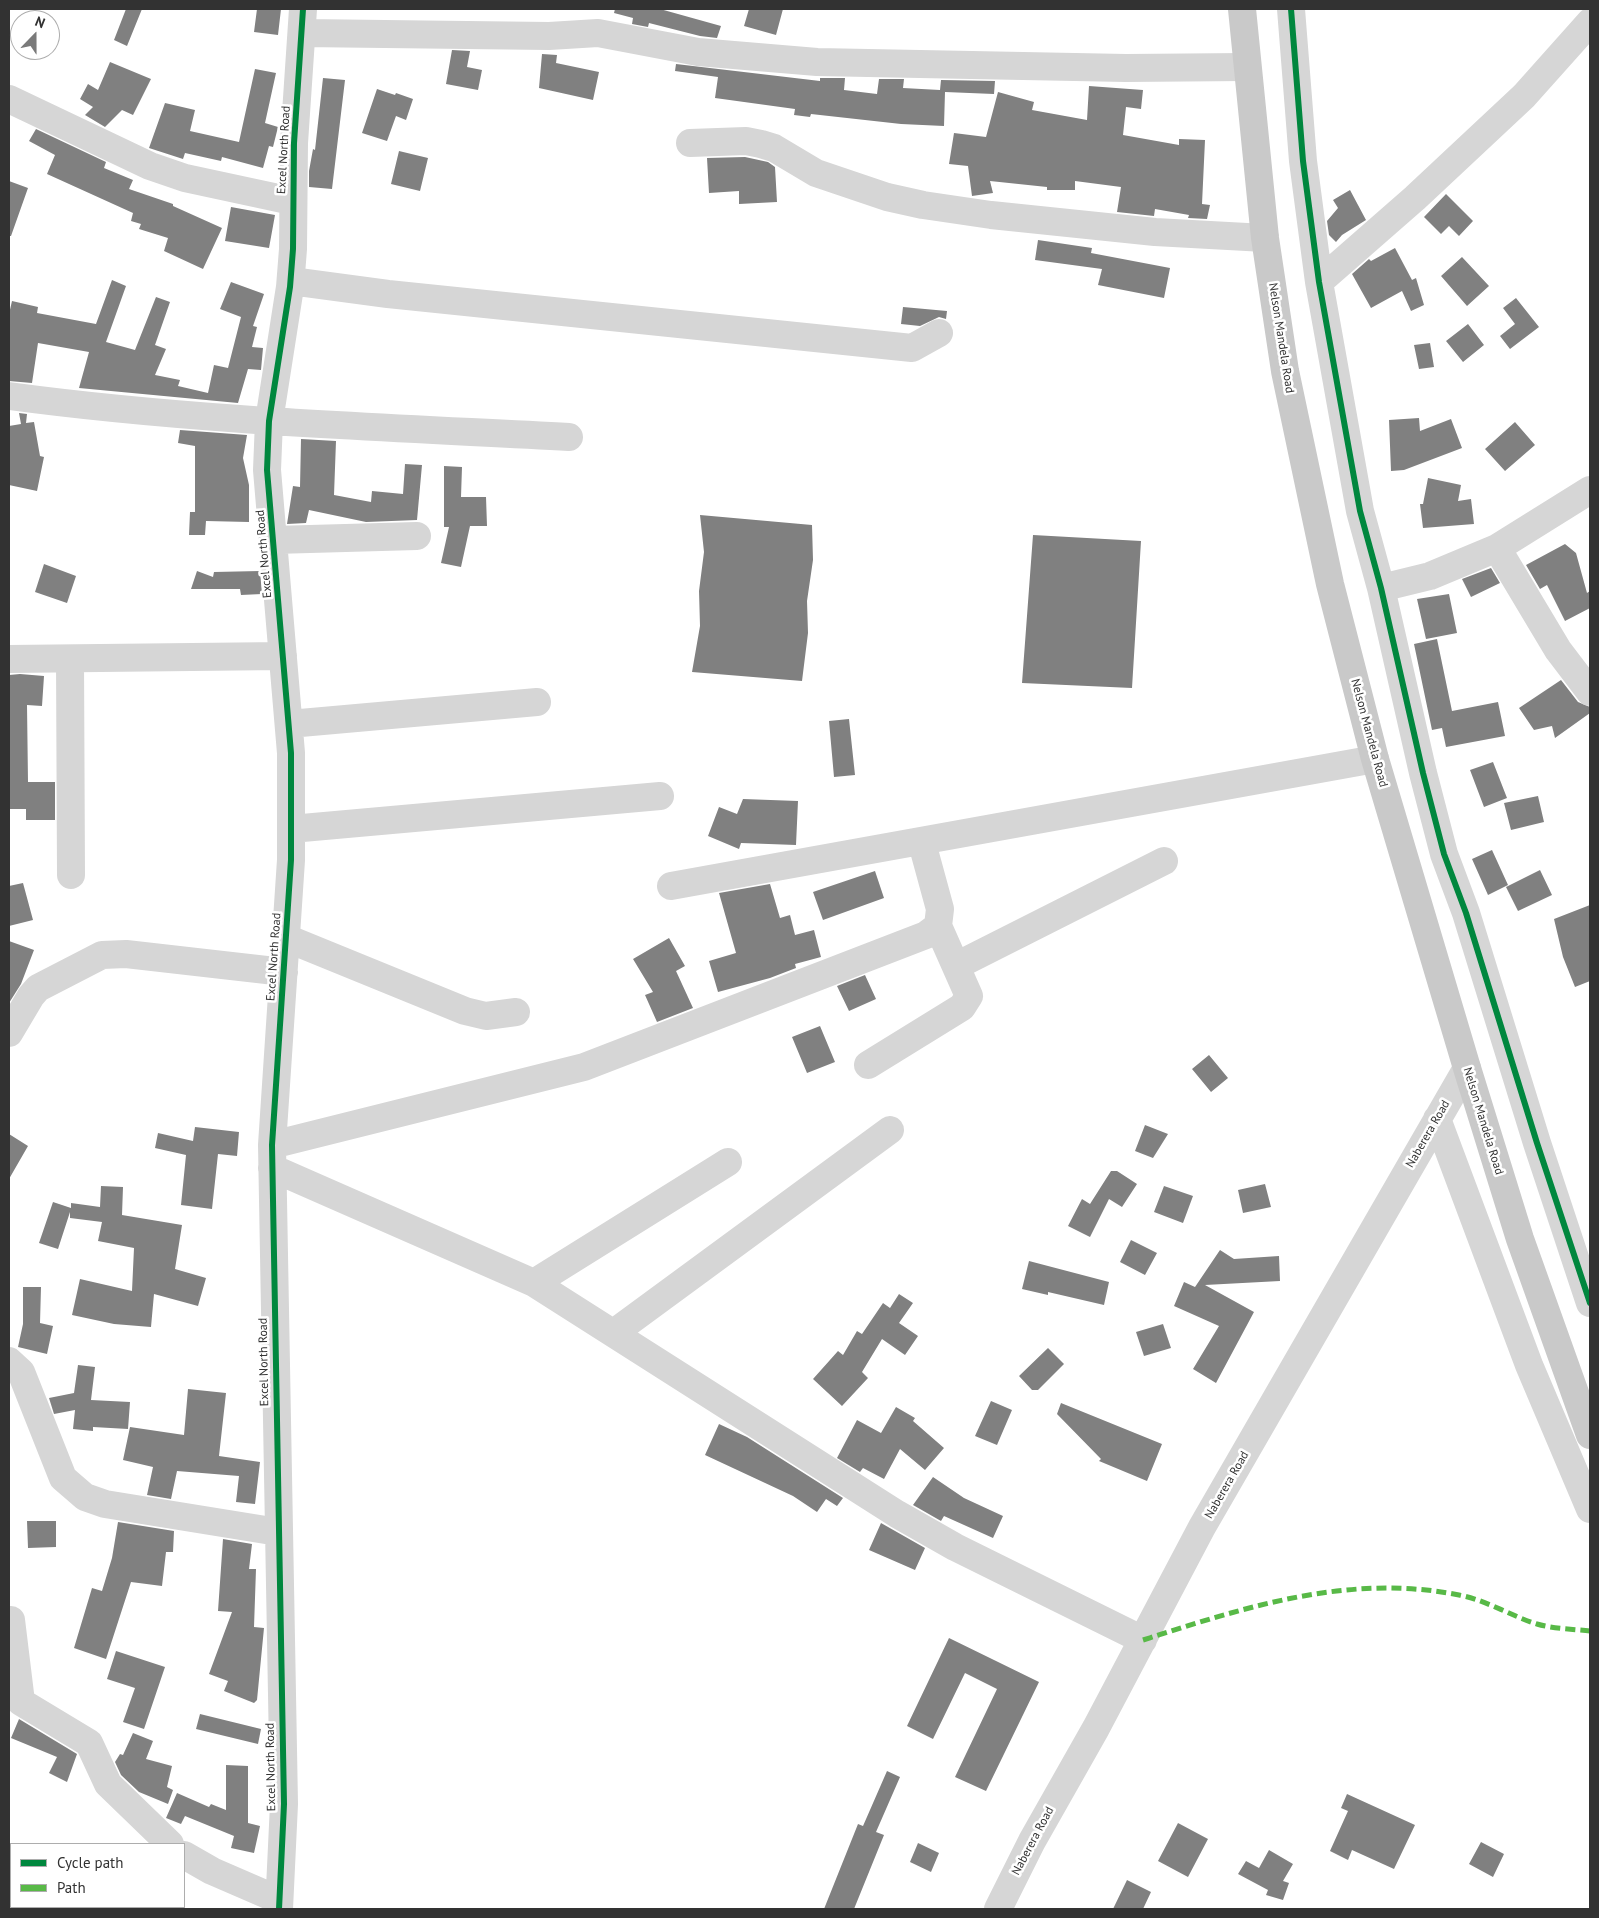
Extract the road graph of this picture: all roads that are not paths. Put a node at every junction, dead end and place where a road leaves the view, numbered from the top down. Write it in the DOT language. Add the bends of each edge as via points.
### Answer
graph roads {
  1 [pos="1242,9"];
  2 [pos="1291,9"];
  3 [pos="303,21"];
  4 [pos="1590,22"];
  5 [pos="1246,67"];
  6 [pos="10,103"];
  7 [pos="690,143"];
  8 [pos="292,201"];
  9 [pos="1266,238"];
  10 [pos="291,281"];
  11 [pos="1319,282"];
  12 [pos="939,333"];
  13 [pos="9,396"];
  14 [pos="269,420"];
  15 [pos="569,436"];
  16 [pos="1590,490"];
  17 [pos="416,536"];
  18 [pos="274,540"];
  19 [pos="1498,548"];
  20 [pos="1381,588"];
  21 [pos="283,656"];
  22 [pos="70,658"];
  23 [pos="9,659"];
  24 [pos="1590,692"];
  25 [pos="537,702"];
  26 [pos="288,724"];
  27 [pos="1375,760"];
  28 [pos="660,796"];
  29 [pos="291,830"];
  30 [pos="922,843"];
  31 [pos="1164,861"];
  32 [pos="71,875"];
  33 [pos="672,886"];
  34 [pos="938,926"];
  35 [pos="286,938"];
  36 [pos="956,966"];
  37 [pos="284,972"];
  38 [pos="516,1012"];
  39 [pos="9,1033"];
  40 [pos="868,1065"];
  41 [pos="1467,1068"];
  42 [pos="1436,1119"];
  43 [pos="890,1130"];
  44 [pos="272,1156"];
  45 [pos="728,1162"];
  46 [pos="534,1282"];
  47 [pos="1590,1303"];
  48 [pos="615,1332"];
  49 [pos="9,1361"];
  50 [pos="1590,1432"];
  51 [pos="1590,1509"];
  52 [pos="278,1532"];
  53 [pos="10,1620"];
  54 [pos="1143,1640"];
  55 [pos="169,1843"];
  56 [pos="185,1856"];
  57 [pos="279,1904"];
  58 [pos="998,1909"];
  1 -- 5 [label="main road, Nelson Mandela Road"];
  2 -- 11 [label="street" via="1303,161"];
  3 -- 5 [label="street" via="550,36 598,33 698,52 817,62"];
  3 -- 8 [label="street, Excel North Road"];
  4 -- 11 [label="street" via="1524,96"];
  5 -- 9 [label="main road, Nelson Mandela Road"];
  6 -- 8 [label="street" via="150,166 185,178"];
  7 -- 9 [label="street" via="738,141 761,144 774,148 816,173 887,197 923,205 1155,232"];
  8 -- 10 [label="street, Excel North Road"];
  9 -- 27 [label="main road, Nelson Mandela Road" via="1285,370 1308,484"];
  10 -- 12 [label="street" via="388,294 912,348"];
  10 -- 14 [label="street, Excel North Road"];
  11 -- 20 [label="street" via="1360,511"];
  13 -- 14 [label="street"];
  14 -- 15 [label="street"];
  14 -- 18 [label="street, Excel North Road" via="267,470"];
  16 -- 19 [label="street"];
  17 -- 18 [label="street"];
  18 -- 21 [label="street, Excel North Road"];
  19 -- 20 [label="street" via="1430,576"];
  19 -- 24 [label="street" via="1558,650"];
  20 -- 47 [label="street" via="1444,854 1469,922"];
  21 -- 22 [label="street"];
  21 -- 26 [label="street, Excel North Road"];
  22 -- 23 [label="street"];
  22 -- 32 [label="street"];
  25 -- 26 [label="street"];
  26 -- 29 [label="street, Excel North Road"];
  27 -- 30 [label="street"];
  27 -- 41 [label="main road, Nelson Mandela Road"];
  28 -- 29 [label="street"];
  29 -- 35 [label="street, Excel North Road"];
  30 -- 33 [label="street"];
  30 -- 34 [label="street" via="940,909"];
  31 -- 36 [label="street"];
  34 -- 36 [label="street"];
  34 -- 44 [label="street" via="926,935 584,1067"];
  35 -- 37 [label="street, Excel North Road"];
  35 -- 38 [label="street" via="465,1011 486,1016"];
  36 -- 40 [label="street" via="969,996 962,1006"];
  37 -- 39 [label="street" via="108,954 38,988"];
  37 -- 44 [label="street, Excel North Road"];
  41 -- 42 [label="street, Naberera Road"];
  41 -- 50 [label="main road, Nelson Mandela Road" via="1520,1239"];
  42 -- 51 [label="street" via="1529,1365"];
  42 -- 54 [label="street, Naberera Road" via="1202,1527"];
  43 -- 48 [label="street"];
  44 -- 46 [label="street"];
  44 -- 52 [label="street, Excel North Road"];
  45 -- 46 [label="street"];
  46 -- 48 [label="street"];
  48 -- 54 [label="street" via="897,1514"];
  49 -- 52 [label="street" via="21,1372 63,1478 85,1497 105,1504"];
  52 -- 57 [label="street, Excel North Road" via="284,1804"];
  53 -- 55 [label="street" via="21,1702 89,1743 108,1784"];
  54 -- 58 [label="street, Naberera Road"];
  56 -- 57 [label="street"];
}
